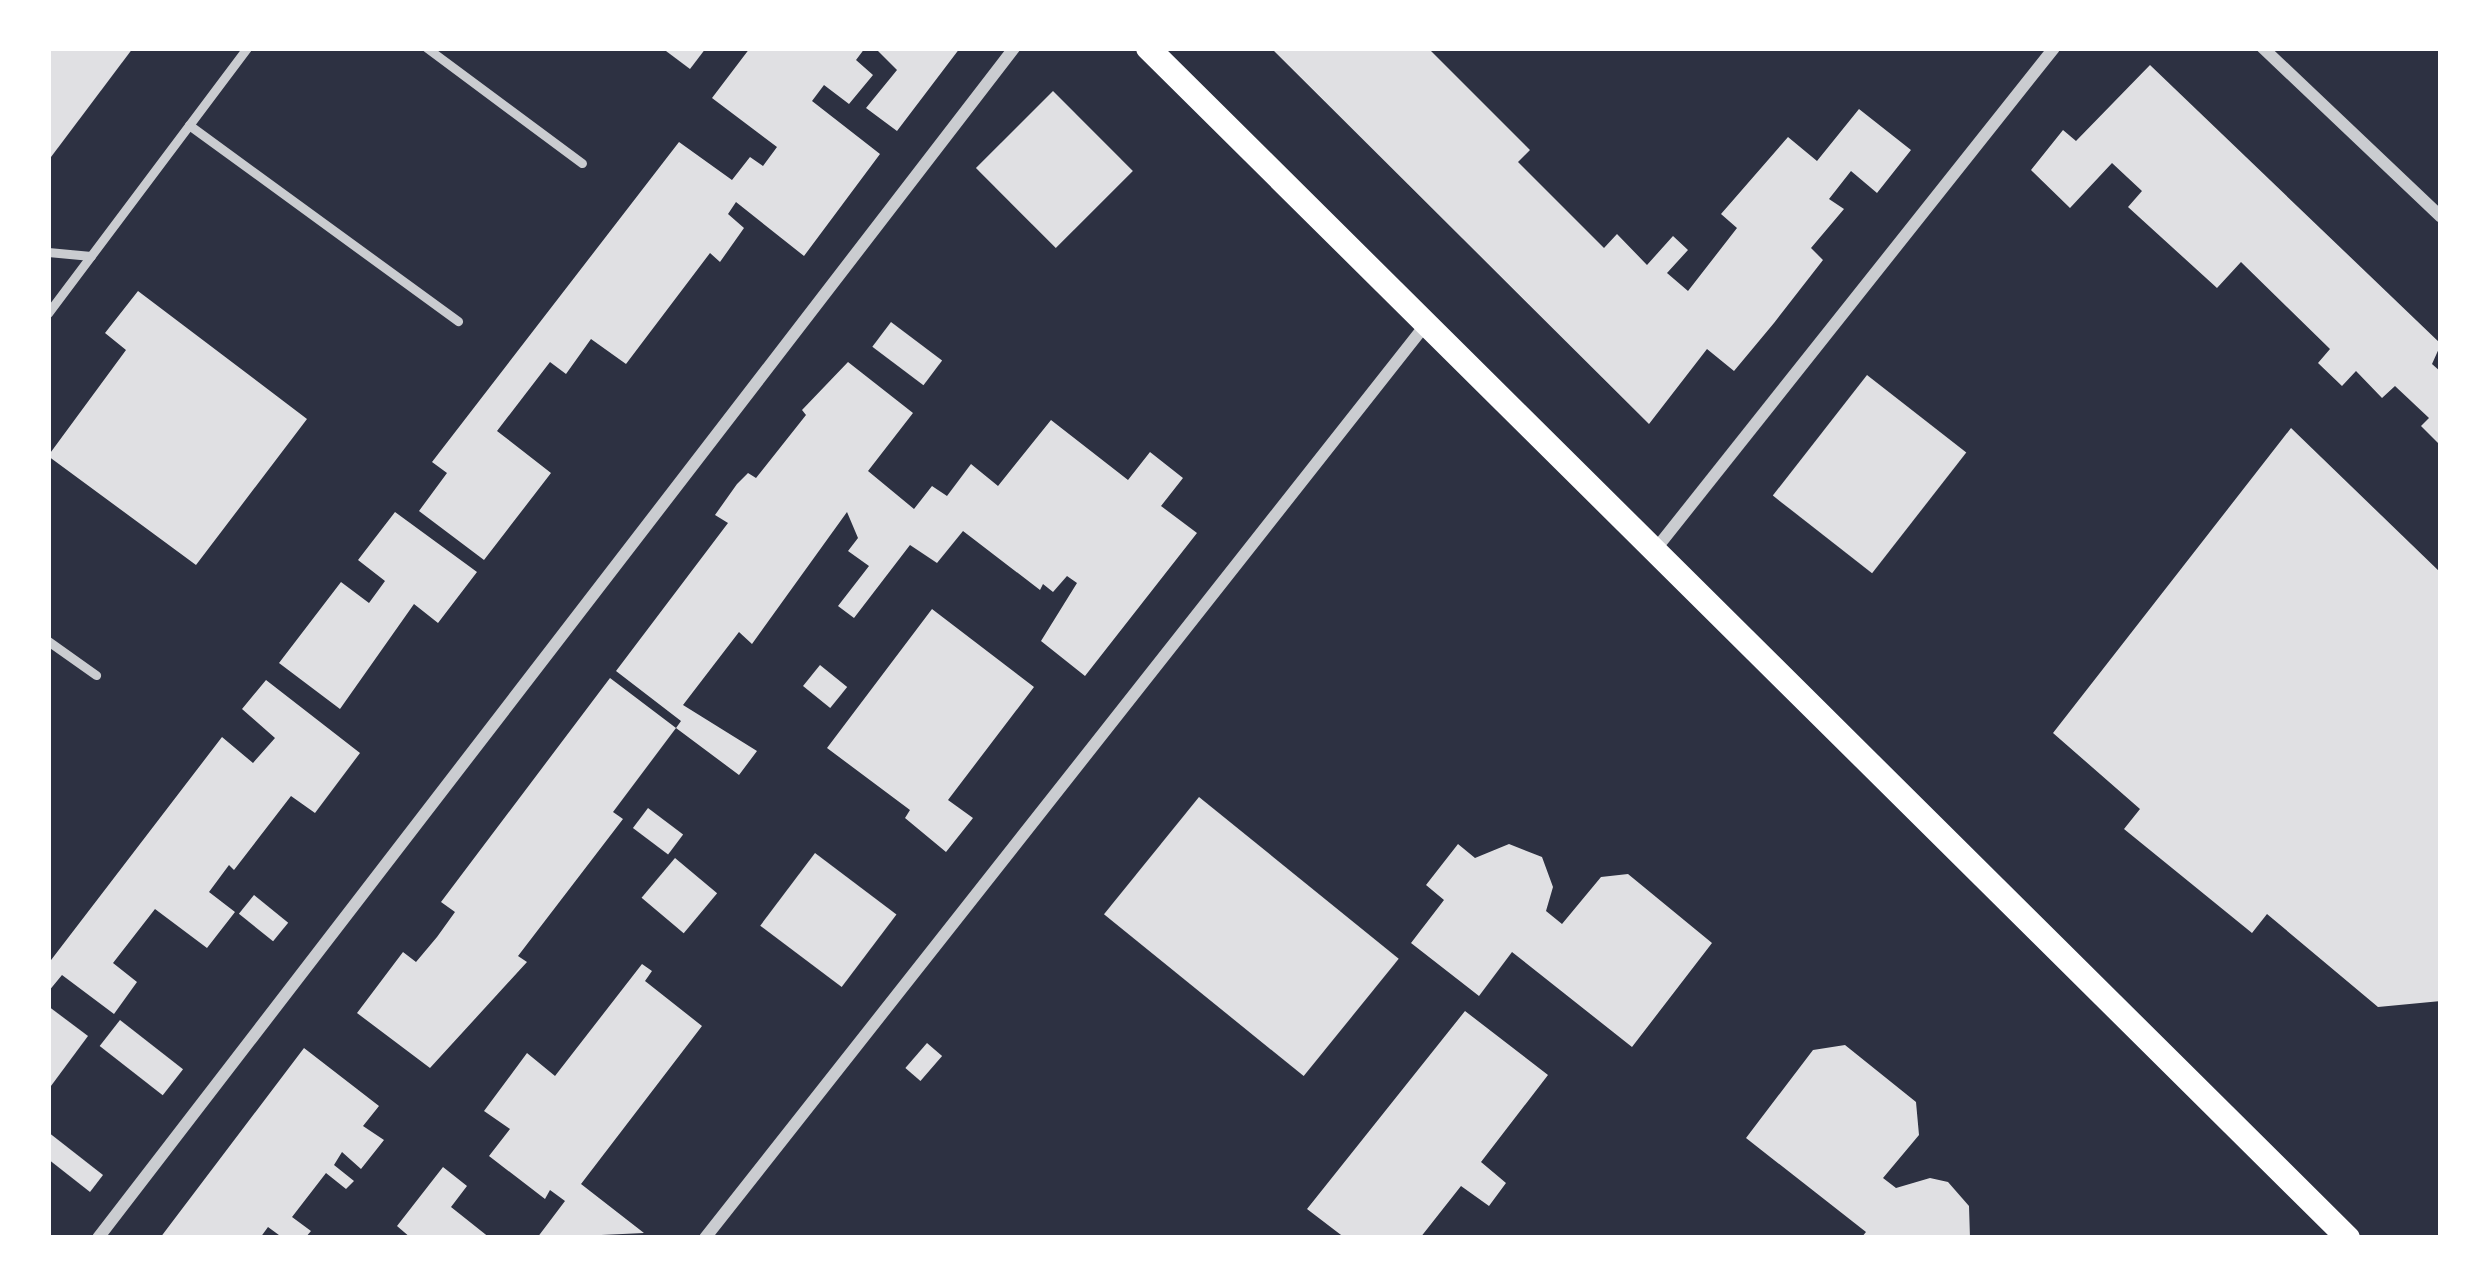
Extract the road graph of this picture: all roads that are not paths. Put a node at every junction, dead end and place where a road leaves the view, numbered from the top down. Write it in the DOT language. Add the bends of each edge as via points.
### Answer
graph roads {
  1 [pos="247,48"];
  2 [pos="427,48"];
  3 [pos="1014,48"];
  4 [pos="1148,48"];
  5 [pos="2054,48"];
  6 [pos="2263,48"];
  7 [pos="189,125"];
  8 [pos="582,164"];
  9 [pos="2441,217"];
  10 [pos="48,252"];
  11 [pos="91,256"];
  12 [pos="48,313"];
  13 [pos="458,321"];
  14 [pos="1426,324"];
  15 [pos="1654,551"];
  16 [pos="48,641"];
  17 [pos="97,675"];
  18 [pos="98,1238"];
  19 [pos="705,1238"];
  20 [pos="2348,1238"];
  1 -- 7 [label="lane"];
  2 -- 8 [label="lane"];
  3 -- 18 [label="street"];
  4 -- 14 [label="main road"];
  5 -- 15 [label="street"];
  6 -- 9 [label="street"];
  7 -- 11 [label="lane"];
  7 -- 13 [label="lane"];
  10 -- 11 [label="lane"];
  11 -- 12 [label="lane"];
  14 -- 15 [label="main road"];
  14 -- 19 [label="street"];
  15 -- 20 [label="main road"];
  16 -- 17 [label="lane"];
}
